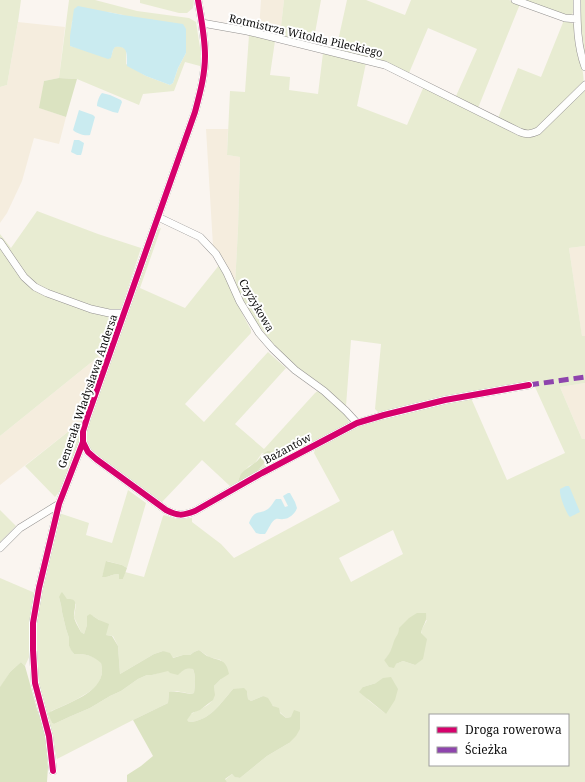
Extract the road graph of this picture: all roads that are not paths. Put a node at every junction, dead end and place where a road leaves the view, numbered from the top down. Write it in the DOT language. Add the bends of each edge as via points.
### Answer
graph roads {
  1 [pos="198,0"];
  2 [pos="515,0"];
  3 [pos="577,0"];
  4 [pos="577,20"];
  5 [pos="202,23"];
  6 [pos="585,67"];
  7 [pos="585,85"];
  8 [pos="158,217"];
  9 [pos="0,242"];
  10 [pos="124,313"];
  11 [pos="529,385"];
  12 [pos="357,423"];
  13 [pos="83,442"];
  14 [pos="59,504"];
  15 [pos="0,548"];
  16 [pos="53,771"];
  1 -- 5 [label="street, Generała Władysława Andersa"];
  2 -- 4 [label="street"];
  3 -- 4 [label="street"];
  4 -- 6 [label="street" via="580,50"];
  5 -- 7 [label="street, Rotmistrza Witolda Pileckiego" via="247,31 385,65 528,134 538,131"];
  5 -- 8 [label="street, Generała Władysława Andersa" via="205,59 200,94"];
  8 -- 10 [label="street, Generała Władysława Andersa"];
  8 -- 12 [label="street, Czyżykowa" via="200,237 216,254 259,333 295,370 324,391"];
  9 -- 10 [label="street" via="24,278 35,287 92,309"];
  10 -- 13 [label="street, Generała Władysława Andersa" via="87,418"];
  11 -- 12 [label="street, Bażantów" via="445,400"];
  12 -- 13 [label="street, Bażantów" via="195,511 180,515 166,510 96,459 88,452"];
  13 -- 14 [label="street, Generała Władysława Andersa"];
  14 -- 15 [label="street" via="20,528"];
  14 -- 16 [label="street, Generała Władysława Andersa" via="33,623 35,683 48,736"];
}
